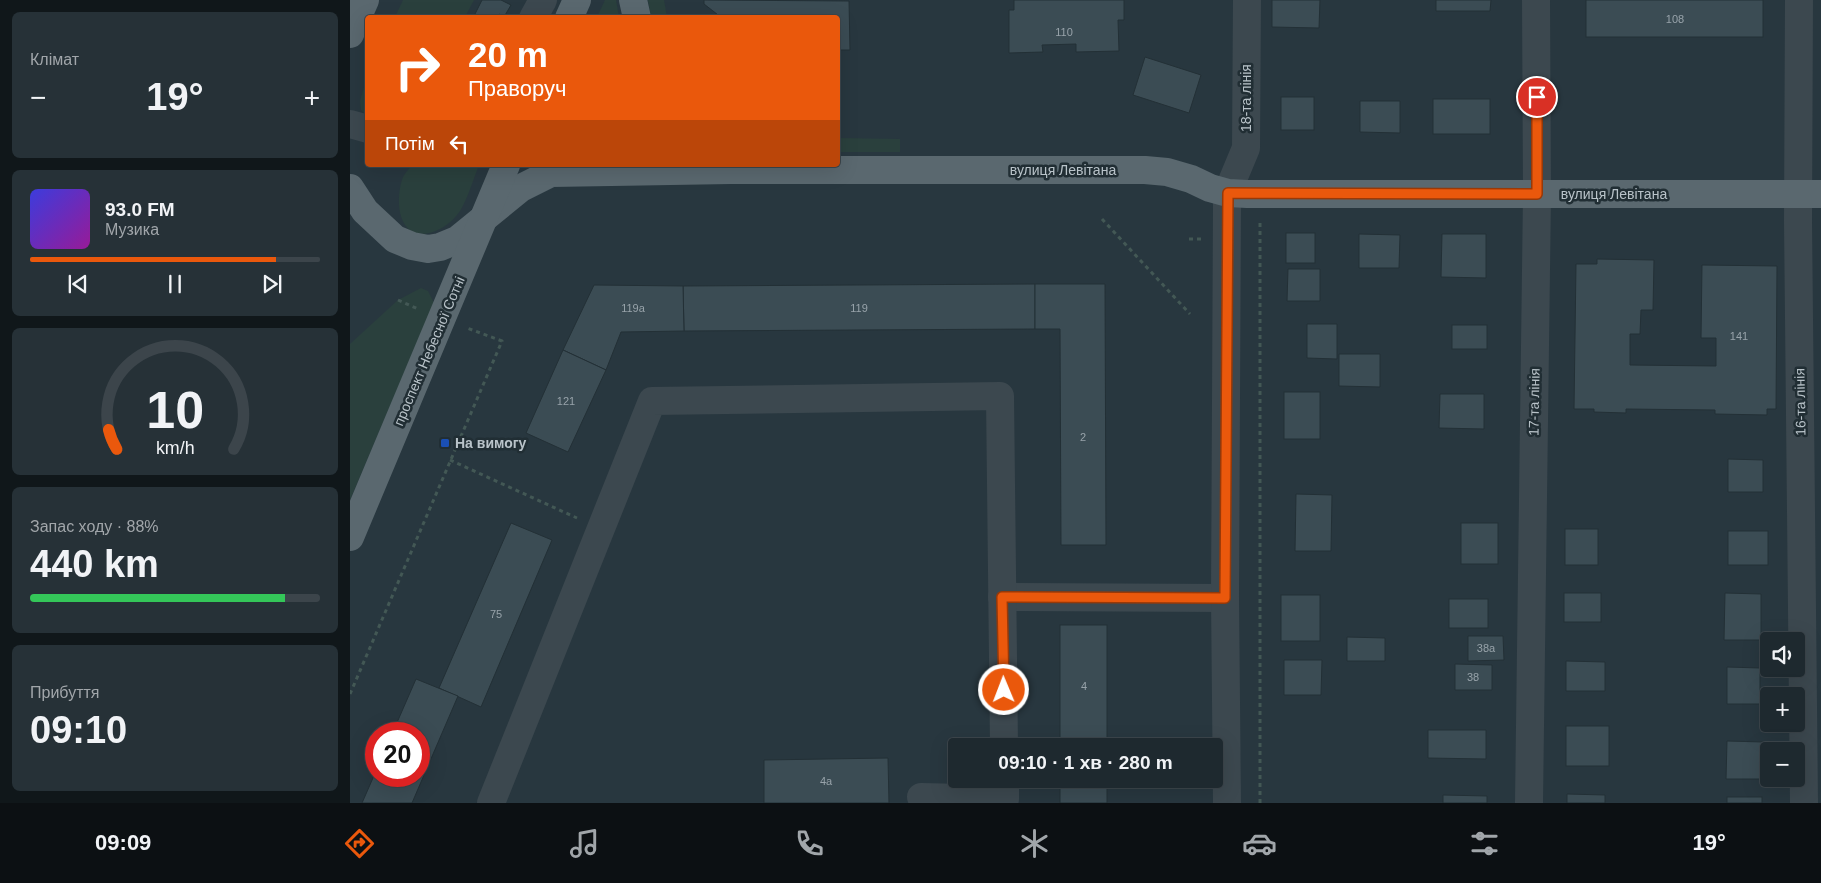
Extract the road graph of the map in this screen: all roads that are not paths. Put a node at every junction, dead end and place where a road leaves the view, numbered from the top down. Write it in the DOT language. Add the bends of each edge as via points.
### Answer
graph roads {
  1 [pos="365,0"];
  2 [pos="543,0"];
  3 [pos="549,0"];
  4 [pos="577,0"];
  5 [pos="633,0"];
  6 [pos="1247,0"];
  7 [pos="1536,0"];
  8 [pos="1799,0"];
  9 [pos="535,15"];
  10 [pos="556,15"];
  11 [pos="570,15"];
  12 [pos="636,15"];
  13 [pos="350,34"];
  14 [pos="350,124"];
  15 [pos="365,128"];
  16 [pos="505,167"];
  17 [pos="728,167"];
  18 [pos="350,188"];
  19 [pos="1228,193"];
  20 [pos="1537,194"];
  21 [pos="1810,194"];
  22 [pos="484,218"];
  23 [pos="350,537"];
  24 [pos="1002,597"];
  25 [pos="1225,598"];
  26 [pos="1004,738"];
  27 [pos="1005,788"];
  28 [pos="921,797"];
  29 [pos="490,803"];
  30 [pos="1227,803"];
  31 [pos="1528,803"];
  32 [pos="1804,803"];
  1 -- 13 [label="main road"];
  2 -- 9 [label="street"];
  3 -- 10 [label="street"];
  4 -- 11 [label="main road"];
  5 -- 12 [label="main road"];
  6 -- 19 [label="street, 18-та лінія" via="1246,148"];
  7 -- 20 [label="street, 17-та лінія"];
  8 -- 21 [label="street, 16-та лінія"];
  14 -- 15 [label="street"];
  16 -- 22 [label="main road, проспект Небесної Сотні"];
  17 -- 19 [label="main road, вулиця Левітана" via="1145,170 1183,176"];
  17 -- 22 [label="main road, вулиця Левітана" via="551,174 521,188"];
  18 -- 22 [label="main road, вулиця Левітана" via="365,211 395,239 412,246 440,248 457,240"];
  19 -- 20 [label="main road, вулиця Левітана"];
  19 -- 25 [label="street"];
  20 -- 21 [label="main road, вулиця Левітана"];
  20 -- 31 [label="street, 17-та лінія"];
  21 -- 32 [label="street, 16-та лінія"];
  22 -- 23 [label="main road, проспект Небесної Сотні"];
  24 -- 25 [label="street"];
  24 -- 26 [label="street"];
  24 -- 29 [label="street" via="1000,396 652,401"];
  25 -- 30 [label="street"];
  27 -- 28 [label="street" via="1005,799"];
}
